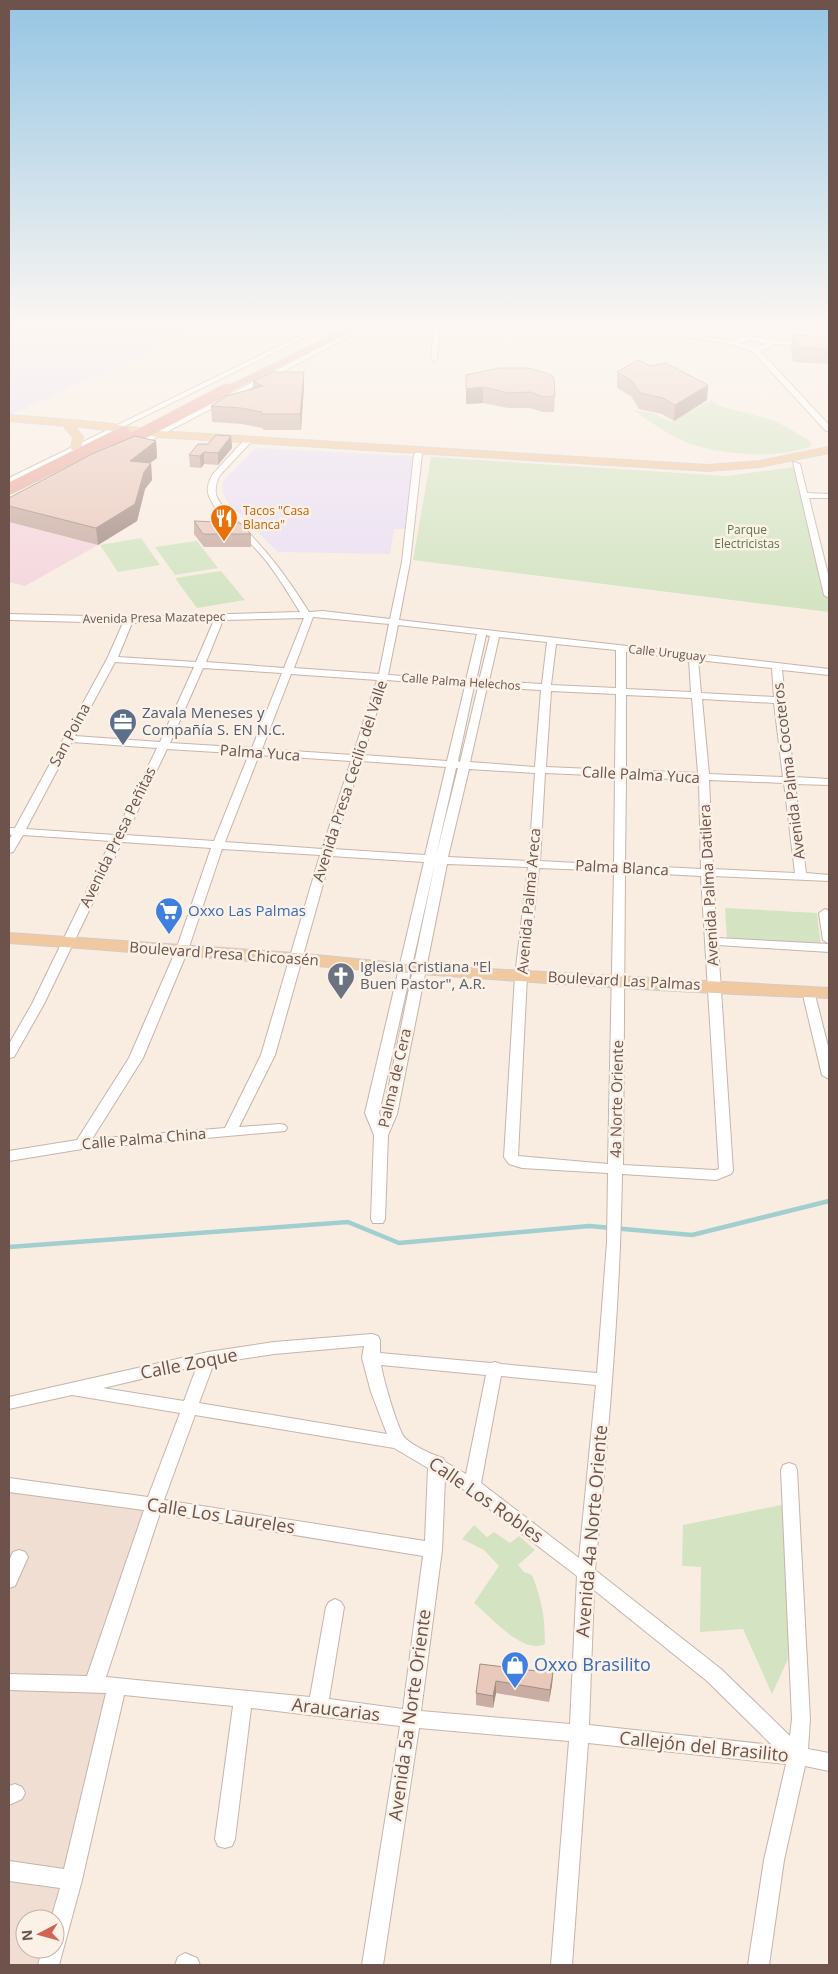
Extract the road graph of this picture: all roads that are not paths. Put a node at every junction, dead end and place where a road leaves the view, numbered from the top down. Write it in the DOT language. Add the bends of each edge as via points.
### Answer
graph roads {
  1 [pos="28,420"];
  2 [pos="135,420"];
  3 [pos="147,420"];
  4 [pos="168,420"];
  5 [pos="199,420"];
  6 [pos="9,422"];
  7 [pos="70,428"];
  8 [pos="115,430"];
  9 [pos="175,434"];
  10 [pos="154,436"];
  11 [pos="247,442"];
  12 [pos="130,448"];
  13 [pos="76,449"];
  14 [pos="519,450"];
  15 [pos="829,450"];
  16 [pos="420,452"];
  17 [pos="480,453"];
  18 [pos="829,456"];
  19 [pos="111,458"];
  20 [pos="796,464"];
  21 [pos="9,481"];
  22 [pos="9,489"];
  23 [pos="805,496"];
  24 [pos="829,496"];
  25 [pos="9,502"];
  26 [pos="816,544"];
  27 [pos="829,544"];
  28 [pos="829,595"];
  29 [pos="306,616"];
  30 [pos="9,617"];
  31 [pos="220,617"];
  32 [pos="129,620"];
  33 [pos="395,623"];
  34 [pos="491,634"];
  35 [pos="552,640"];
  36 [pos="621,648"];
  37 [pos="693,655"];
  38 [pos="112,659"];
  39 [pos="200,665"];
  40 [pos="777,665"];
  41 [pos="289,672"];
  42 [pos="829,672"];
  43 [pos="383,677"];
  44 [pos="476,683"];
  45 [pos="546,688"];
  46 [pos="620,691"];
  47 [pos="696,694"];
  48 [pos="779,700"];
  49 [pos="68,740"];
  50 [pos="163,746"];
  51 [pos="256,753"];
  52 [pos="356,759"];
  53 [pos="459,765"];
  54 [pos="540,770"];
  55 [pos="620,773"];
  56 [pos="704,777"];
  57 [pos="791,780"];
  58 [pos="829,782"];
  59 [pos="14,831"];
  60 [pos="119,838"];
  61 [pos="218,845"];
  62 [pos="9,850"];
  63 [pos="327,851"];
  64 [pos="436,860"];
  65 [pos="534,864"];
  66 [pos="620,867"];
  67 [pos="707,872"];
  68 [pos="801,877"];
  69 [pos="829,878"];
  70 [pos="825,913"];
  71 [pos="9,938"];
  72 [pos="829,940"];
  73 [pos="713,941"];
  74 [pos="9,947"];
  75 [pos="64,947"];
  76 [pos="829,948"];
  77 [pos="180,954"];
  78 [pos="294,963"];
  79 [pos="409,971"];
  80 [pos="521,976"];
  81 [pos="619,981"];
  82 [pos="715,986"];
  83 [pos="808,991"];
  84 [pos="829,993"];
  85 [pos="11,1046"];
  86 [pos="829,1075"];
  87 [pos="280,1128"];
  88 [pos="230,1131"];
  89 [pos="382,1135"];
  90 [pos="82,1144"];
  91 [pos="9,1156"];
  92 [pos="615,1168"];
  93 [pos="615,1217"];
  94 [pos="378,1219"];
  95 [pos="208,1358"];
  96 [pos="370,1358"];
  97 [pos="495,1368"];
  98 [pos="605,1380"];
  99 [pos="73,1389"];
  100 [pos="9,1403"];
  101 [pos="192,1408"];
  102 [pos="398,1442"];
  103 [pos="437,1463"];
  104 [pos="789,1470"];
  105 [pos="9,1485"];
  106 [pos="472,1486"];
  107 [pos="154,1506"];
  108 [pos="433,1550"];
  109 [pos="19,1557"];
  110 [pos="586,1573"];
  111 [pos="9,1581"];
  112 [pos="335,1607"];
  113 [pos="9,1682"];
  114 [pos="94,1684"];
  115 [pos="117,1687"];
  116 [pos="243,1699"];
  117 [pos="318,1706"];
  118 [pos="411,1719"];
  119 [pos="578,1733"];
  120 [pos="797,1756"];
  121 [pos="829,1762"];
  122 [pos="225,1839"];
  123 [pos="9,1871"];
  124 [pos="72,1880"];
  125 [pos="64,1909"];
  126 [pos="373,1965"];
  127 [pos="562,1965"];
  128 [pos="759,1965"];
  1 -- 8 [label="main road"];
  2 -- 8 [label="main road"];
  3 -- 22 [label="highway, bridge"];
  4 -- 25 [label="highway, bridge"];
  5 -- 9 [label="street"];
  6 -- 7 [label="main road"];
  7 -- 8 [label="main road"];
  7 -- 13 [label="main road" via="78,438"];
  8 -- 10 [label="main road"];
  8 -- 13 [label="street"];
  9 -- 10 [label="main road"];
  9 -- 11 [label="main road"];
  9 -- 12 [label="main road"];
  10 -- 12 [label="street"];
  11 -- 16 [label="main road"];
  11 -- 29 [label="street" via="217,474 212,494 221,510 259,547"];
  12 -- 19 [label="street"];
  13 -- 21 [label="street"];
  14 -- 17 [label="main road"];
  15 -- 17 [label="main road" via="760,464 708,468"];
  16 -- 17 [label="main road"];
  16 -- 20 [label="main road" via="713,473"];
  16 -- 33 [label="street, Avenida Presa Cecilio del Valle"];
  18 -- 20 [label="main road"];
  20 -- 23 [label="street"];
  23 -- 24 [label="street"];
  23 -- 26 [label="street"];
  26 -- 27 [label="street"];
  26 -- 28 [label="street"];
  29 -- 31 [label="street, Avenida Presa Mazatepec"];
  29 -- 33 [label="street, Avenida Presa Mazatepec"];
  29 -- 41 [label="street"];
  30 -- 32 [label="street, Avenida Presa Mazatepec"];
  31 -- 32 [label="street, Avenida Presa Mazatepec"];
  31 -- 39 [label="street, Avenida Presa Peñitas"];
  32 -- 38 [label="street, San Poina"];
  33 -- 34 [label="street, Avenida Presa Mazatepec"];
  33 -- 43 [label="street, Avenida Presa Cecilio del Valle"];
  34 -- 35 [label="street, Calle Uruguay"];
  34 -- 44 [label="street, Palma de Cera"];
  35 -- 36 [label="street, Calle Uruguay"];
  35 -- 45 [label="street, Avenida Palma Areca"];
  36 -- 37 [label="street, Calle Uruguay"];
  36 -- 46 [label="street, 4a Norte Oriente"];
  37 -- 40 [label="street, Calle Uruguay"];
  37 -- 47 [label="street, Avenida Palma Datilera"];
  38 -- 39 [label="street, Calle Palma Helechos"];
  38 -- 49 [label="street, San Poina"];
  39 -- 41 [label="street, Calle Palma Helechos"];
  39 -- 50 [label="street, Avenida Presa Peñitas"];
  40 -- 42 [label="street, Calle Uruguay"];
  40 -- 48 [label="street, Avenida Palma Cocoteros"];
  41 -- 43 [label="street, Calle Palma Helechos"];
  41 -- 51 [label="street"];
  43 -- 44 [label="street, Calle Palma Helechos"];
  43 -- 52 [label="street, Avenida Presa Cecilio del Valle"];
  44 -- 45 [label="street, Calle Palma Helechos"];
  44 -- 53 [label="street, Palma de Cera"];
  45 -- 46 [label="street, Calle Palma Helechos"];
  45 -- 54 [label="street, Avenida Palma Areca"];
  46 -- 47 [label="street, Calle Palma Helechos"];
  46 -- 55 [label="street, 4a Norte Oriente"];
  47 -- 48 [label="street, Calle Palma Helechos"];
  47 -- 56 [label="street, Avenida Palma Datilera"];
  48 -- 57 [label="street, Avenida Palma Cocoteros"];
  49 -- 50 [label="street, Palma Yuca"];
  49 -- 59 [label="street, San Poina"];
  50 -- 51 [label="street, Palma Yuca"];
  50 -- 60 [label="street, Avenida Presa Peñitas"];
  51 -- 52 [label="street, Palma Yuca"];
  51 -- 61 [label="street"];
  52 -- 53 [label="street, Palma Yuca"];
  52 -- 63 [label="street, Avenida Presa Cecilio del Valle"];
  53 -- 54 [label="street, Calle Palma Yuca"];
  53 -- 64 [label="street, Palma de Cera"];
  54 -- 55 [label="street, Calle Palma Yuca"];
  54 -- 65 [label="street, Avenida Palma Areca"];
  55 -- 56 [label="street, Calle Palma Yuca"];
  55 -- 66 [label="street, 4a Norte Oriente"];
  56 -- 57 [label="street, Calle Palma Yuca"];
  56 -- 67 [label="street, Avenida Palma Datilera"];
  57 -- 58 [label="street, Calle Palma Yuca"];
  57 -- 68 [label="street, Avenida Palma Cocoteros"];
  59 -- 60 [label="street, Palma Blanca"];
  59 -- 62 [label="street, San Poina"];
  60 -- 61 [label="street, Palma Blanca"];
  60 -- 75 [label="street, Avenida Presa Peñitas"];
  61 -- 63 [label="street, Palma Blanca"];
  61 -- 77 [label="street"];
  63 -- 64 [label="street, Palma Blanca"];
  63 -- 78 [label="street, Avenida Presa Cecilio del Valle"];
  64 -- 65 [label="street, Palma Blanca"];
  64 -- 79 [label="street, Palma de Cera"];
  65 -- 66 [label="street, Palma Blanca"];
  65 -- 80 [label="street, Avenida Palma Areca"];
  66 -- 67 [label="street, Palma Blanca"];
  66 -- 81 [label="street, 4a Norte Oriente"];
  67 -- 68 [label="street, Palma Blanca"];
  67 -- 73 [label="street, Avenida Palma Datilera"];
  68 -- 69 [label="street, Palma Blanca"];
  70 -- 72 [label="street"];
  71 -- 75 [label="main road, Boulevard Presa Chicoasén"];
  73 -- 76 [label="street"];
  73 -- 82 [label="street, Avenida Palma Datilera"];
  74 -- 75 [label="main road, Boulevard Presa Chicoasén"];
  75 -- 77 [label="main road, Boulevard Presa Chicoasén"];
  75 -- 85 [label="street, Avenida Presa Peñitas" via="44,993"];
  77 -- 78 [label="main road, Boulevard Presa Chicoasén"];
  77 -- 90 [label="street" via="136,1058"];
  78 -- 79 [label="main road, Boulevard Presa Chicoasén"];
  78 -- 88 [label="street, Avenida Presa Cecilio del Valle" via="268,1055"];
  79 -- 80 [label="main road, Boulevard Las Palmas"];
  79 -- 89 [label="street, Palma de Cera" via="390,1114"];
  79 -- 89 [label="street, Palma de Cera" via="372,1113"];
  80 -- 81 [label="main road, Boulevard Las Palmas"];
  80 -- 92 [label="street, Avenida Palma Areca" via="511,1156 514,1161"];
  81 -- 82 [label="main road, Boulevard Las Palmas"];
  81 -- 92 [label="street, 4a Norte Oriente"];
  82 -- 83 [label="main road, Boulevard Las Palmas"];
  82 -- 92 [label="street, Avenida Palma Datilera" via="726,1171 716,1175"];
  83 -- 84 [label="main road, Boulevard Las Palmas"];
  83 -- 86 [label="street"];
  87 -- 88 [label="street, Calle Palma China"];
  88 -- 90 [label="street, Calle Palma China"];
  89 -- 94 [label="street"];
  90 -- 91 [label="street, Calle Palma China"];
  92 -- 93 [label="street, 4a Norte Oriente"];
  93 -- 98 [label="street, Avenida 4a Norte Oriente"];
  95 -- 96 [label="street, Calle Zoque" via="274,1348 372,1340"];
  95 -- 99 [label="street, Calle Zoque"];
  95 -- 101 [label="street"];
  96 -- 97 [label="street"];
  96 -- 102 [label="street"];
  97 -- 98 [label="street"];
  97 -- 106 [label="street"];
  98 -- 110 [label="street, Avenida 4a Norte Oriente"];
  99 -- 100 [label="street, Calle Zoque"];
  99 -- 101 [label="street, Calle Los Robles"];
  101 -- 102 [label="street, Calle Los Robles"];
  101 -- 107 [label="street"];
  102 -- 103 [label="street, Calle Los Robles"];
  103 -- 106 [label="street, Calle Los Robles"];
  103 -- 108 [label="street, Avenida 5a Norte Oriente"];
  104 -- 120 [label="street" via="801,1719"];
  105 -- 107 [label="street, Calle Los Laureles"];
  106 -- 110 [label="street, Calle Los Robles"];
  107 -- 108 [label="street, Calle Los Laureles"];
  107 -- 114 [label="street"];
  108 -- 118 [label="street, Avenida 5a Norte Oriente"];
  109 -- 111 [label="street"];
  110 -- 119 [label="street, Avenida 4a Norte Oriente"];
  110 -- 120 [label="street, Calle Los Robles" via="714,1675"];
  112 -- 117 [label="street"];
  113 -- 114 [label="street, Araucarias"];
  114 -- 115 [label="street, Araucarias"];
  115 -- 116 [label="street, Araucarias"];
  115 -- 124 [label="street"];
  116 -- 117 [label="street, Araucarias"];
  116 -- 122 [label="street"];
  117 -- 118 [label="street, Araucarias"];
  118 -- 119 [label="street, Araucarias"];
  118 -- 126 [label="street, Avenida 5a Norte Oriente"];
  119 -- 120 [label="street, Callejón del Brasilito"];
  119 -- 127 [label="street, Avenida 4a Norte Oriente"];
  120 -- 121 [label="street, Callejón del Brasilito"];
  120 -- 128 [label="street" via="774,1860"];
  123 -- 124 [label="street"];
  124 -- 125 [label="street"];
}
